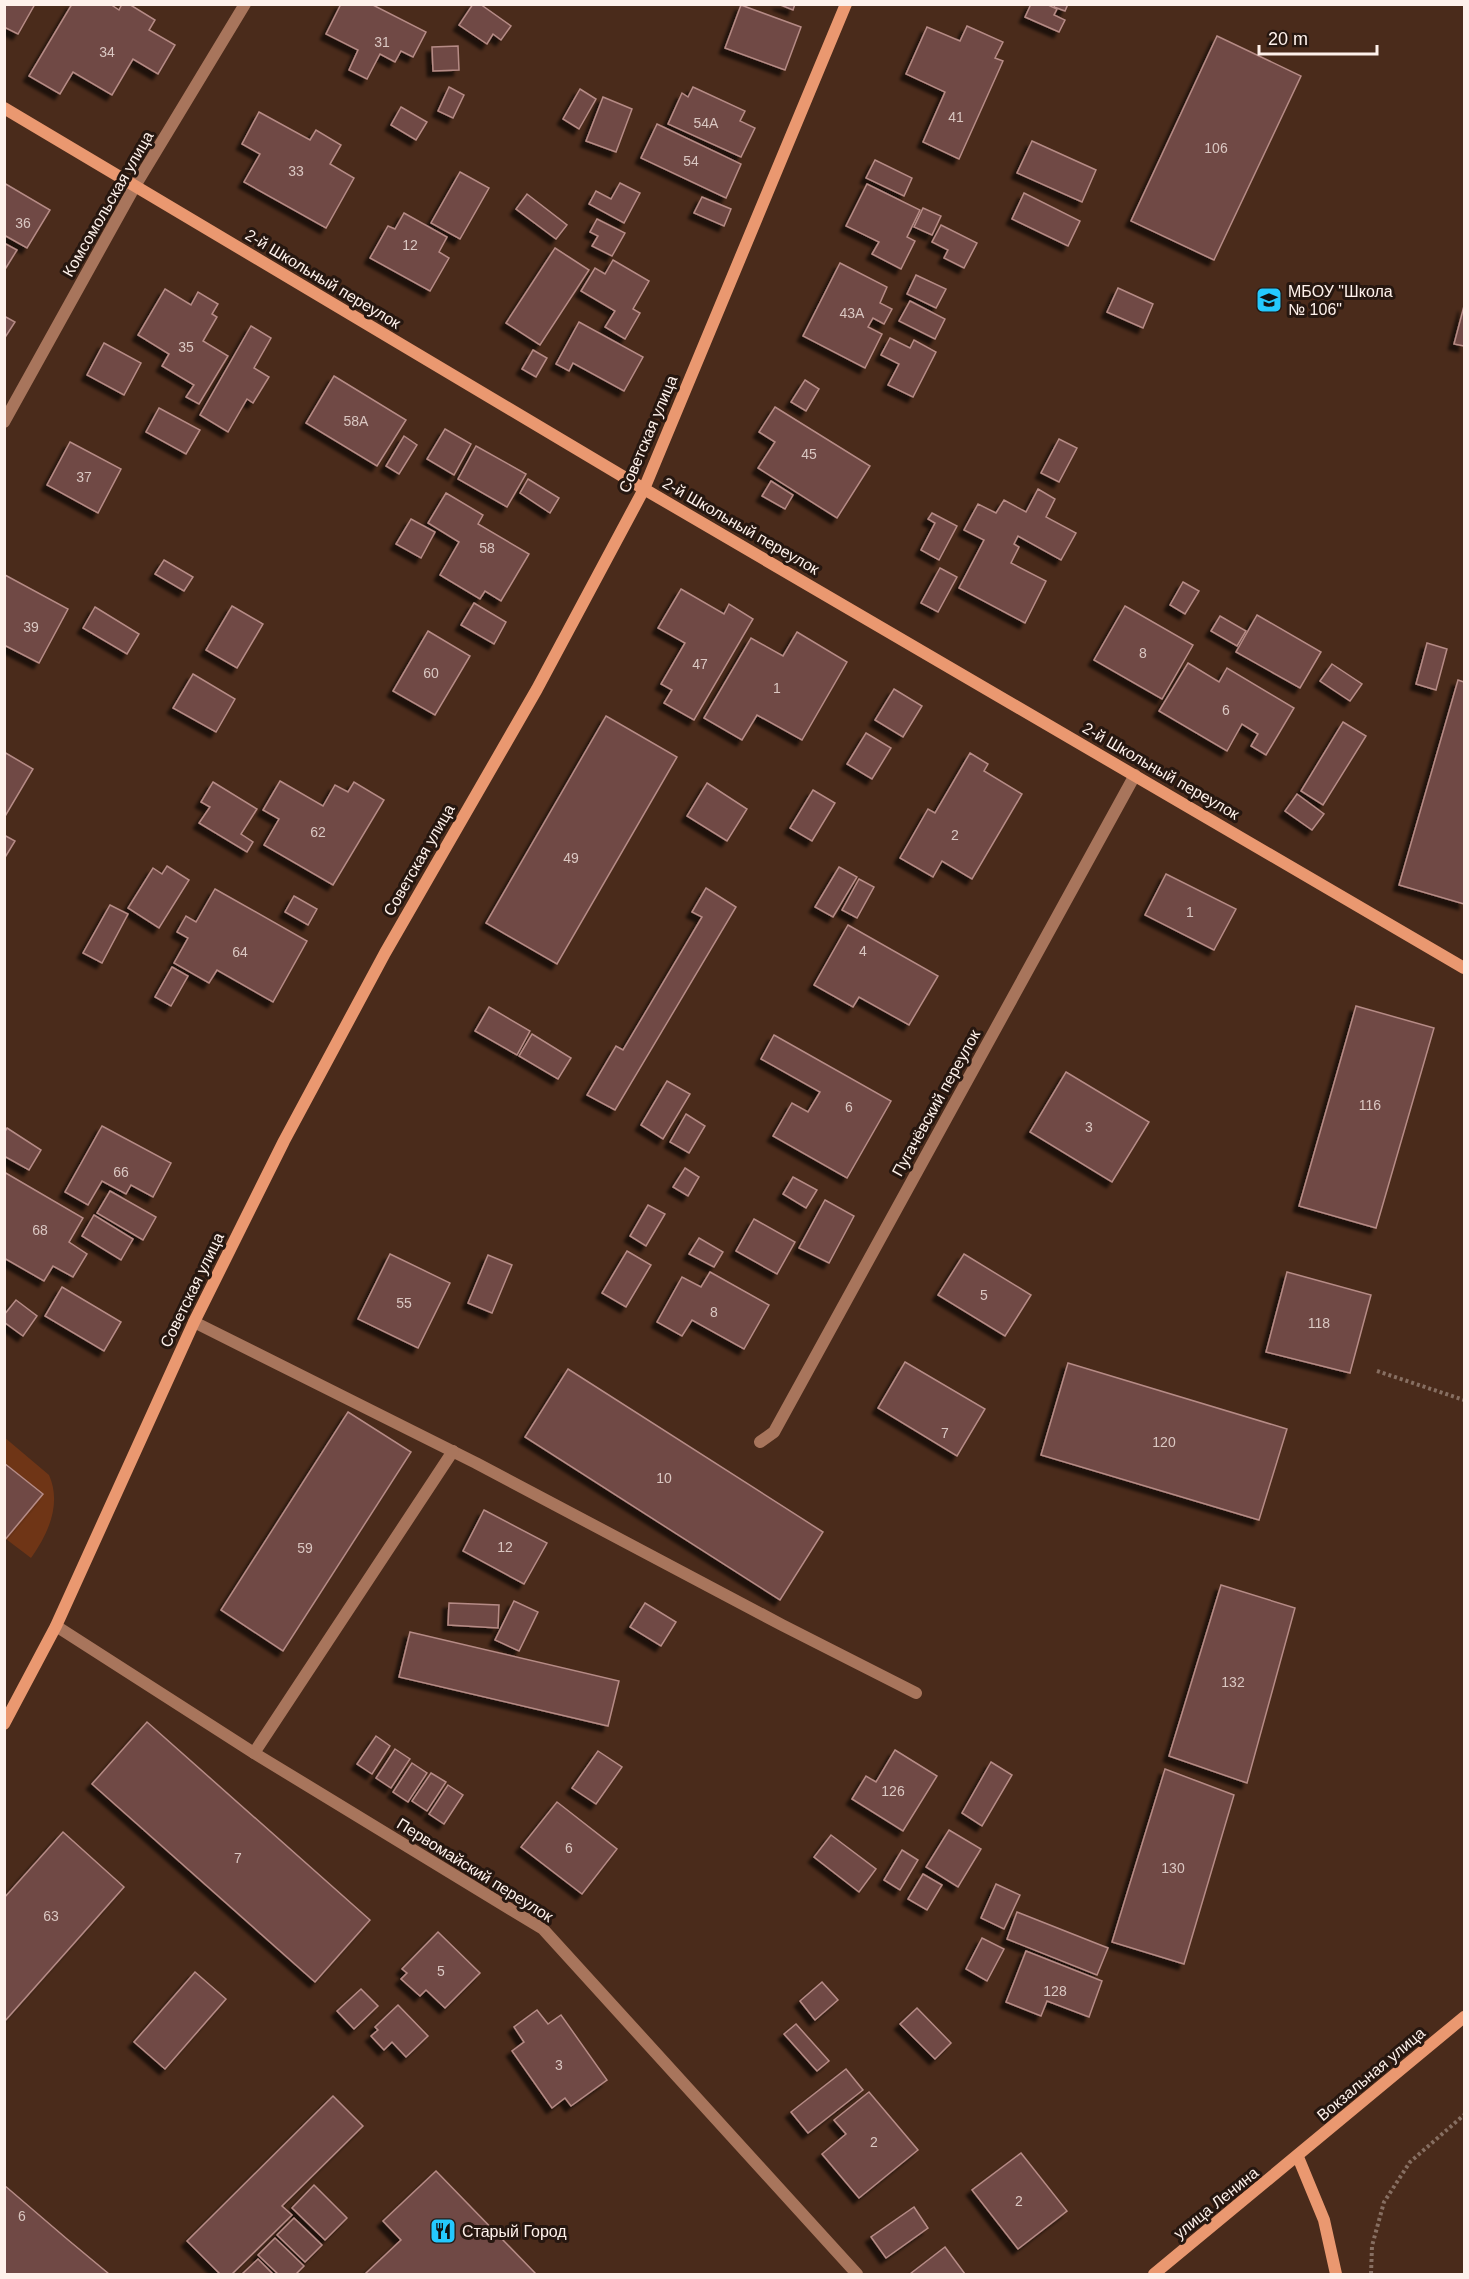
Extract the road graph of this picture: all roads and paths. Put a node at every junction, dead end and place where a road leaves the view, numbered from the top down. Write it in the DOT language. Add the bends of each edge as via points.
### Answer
graph roads {
  1 [pos="244,4"];
  2 [pos="846,4"];
  3 [pos="4,108"];
  4 [pos="135,186"];
  5 [pos="4,422"];
  6 [pos="644,489"];
  7 [pos="1135,776"];
  8 [pos="1464,968"];
  9 [pos="194,1322"];
  10 [pos="1377,1371"];
  11 [pos="1464,1400"];
  12 [pos="760,1442"];
  13 [pos="453,1451"];
  14 [pos="56,1626"];
  15 [pos="916,1693"];
  16 [pos="4,1724"];
  17 [pos="254,1754"];
  18 [pos="1464,2017"];
  19 [pos="1464,2115"];
  20 [pos="1298,2157"];
  21 [pos="857,2274"];
  22 [pos="1154,2274"];
  23 [pos="1336,2274"];
  24 [pos="1371,2274"];
  1 -- 4 [label="street, Комсомольская улица"];
  2 -- 6 [label="street, Советская улица"];
  3 -- 4 [label="street, 2-й Школьный переулок"];
  4 -- 5 [label="street, Комсомольская улица"];
  4 -- 6 [label="street, 2-й Школьный переулок"];
  6 -- 7 [label="street, 2-й Школьный переулок"];
  6 -- 9 [label="street, Советская улица" via="537,689 385,953 284,1141"];
  7 -- 8 [label="street, 2-й Школьный переулок"];
  7 -- 12 [label="street, Пугачёвский переулок" via="774,1432"];
  9 -- 13 [label="street"];
  9 -- 14 [label="street, Советская улица"];
  10 -- 11 [label="path"];
  13 -- 15 [label="street"];
  13 -- 17 [label="street"];
  14 -- 16 [label="street, Советская улица"];
  14 -- 17 [label="street, Первомайский переулок"];
  17 -- 21 [label="street, Первомайский переулок" via="543,1929"];
  18 -- 20 [label="street, Вокзальная улица"];
  19 -- 24 [label="path" via="1410,2162 1384,2202 1372,2246"];
  20 -- 22 [label="street, улица Ленина"];
  20 -- 23 [label="street" via="1324,2220"];
}
